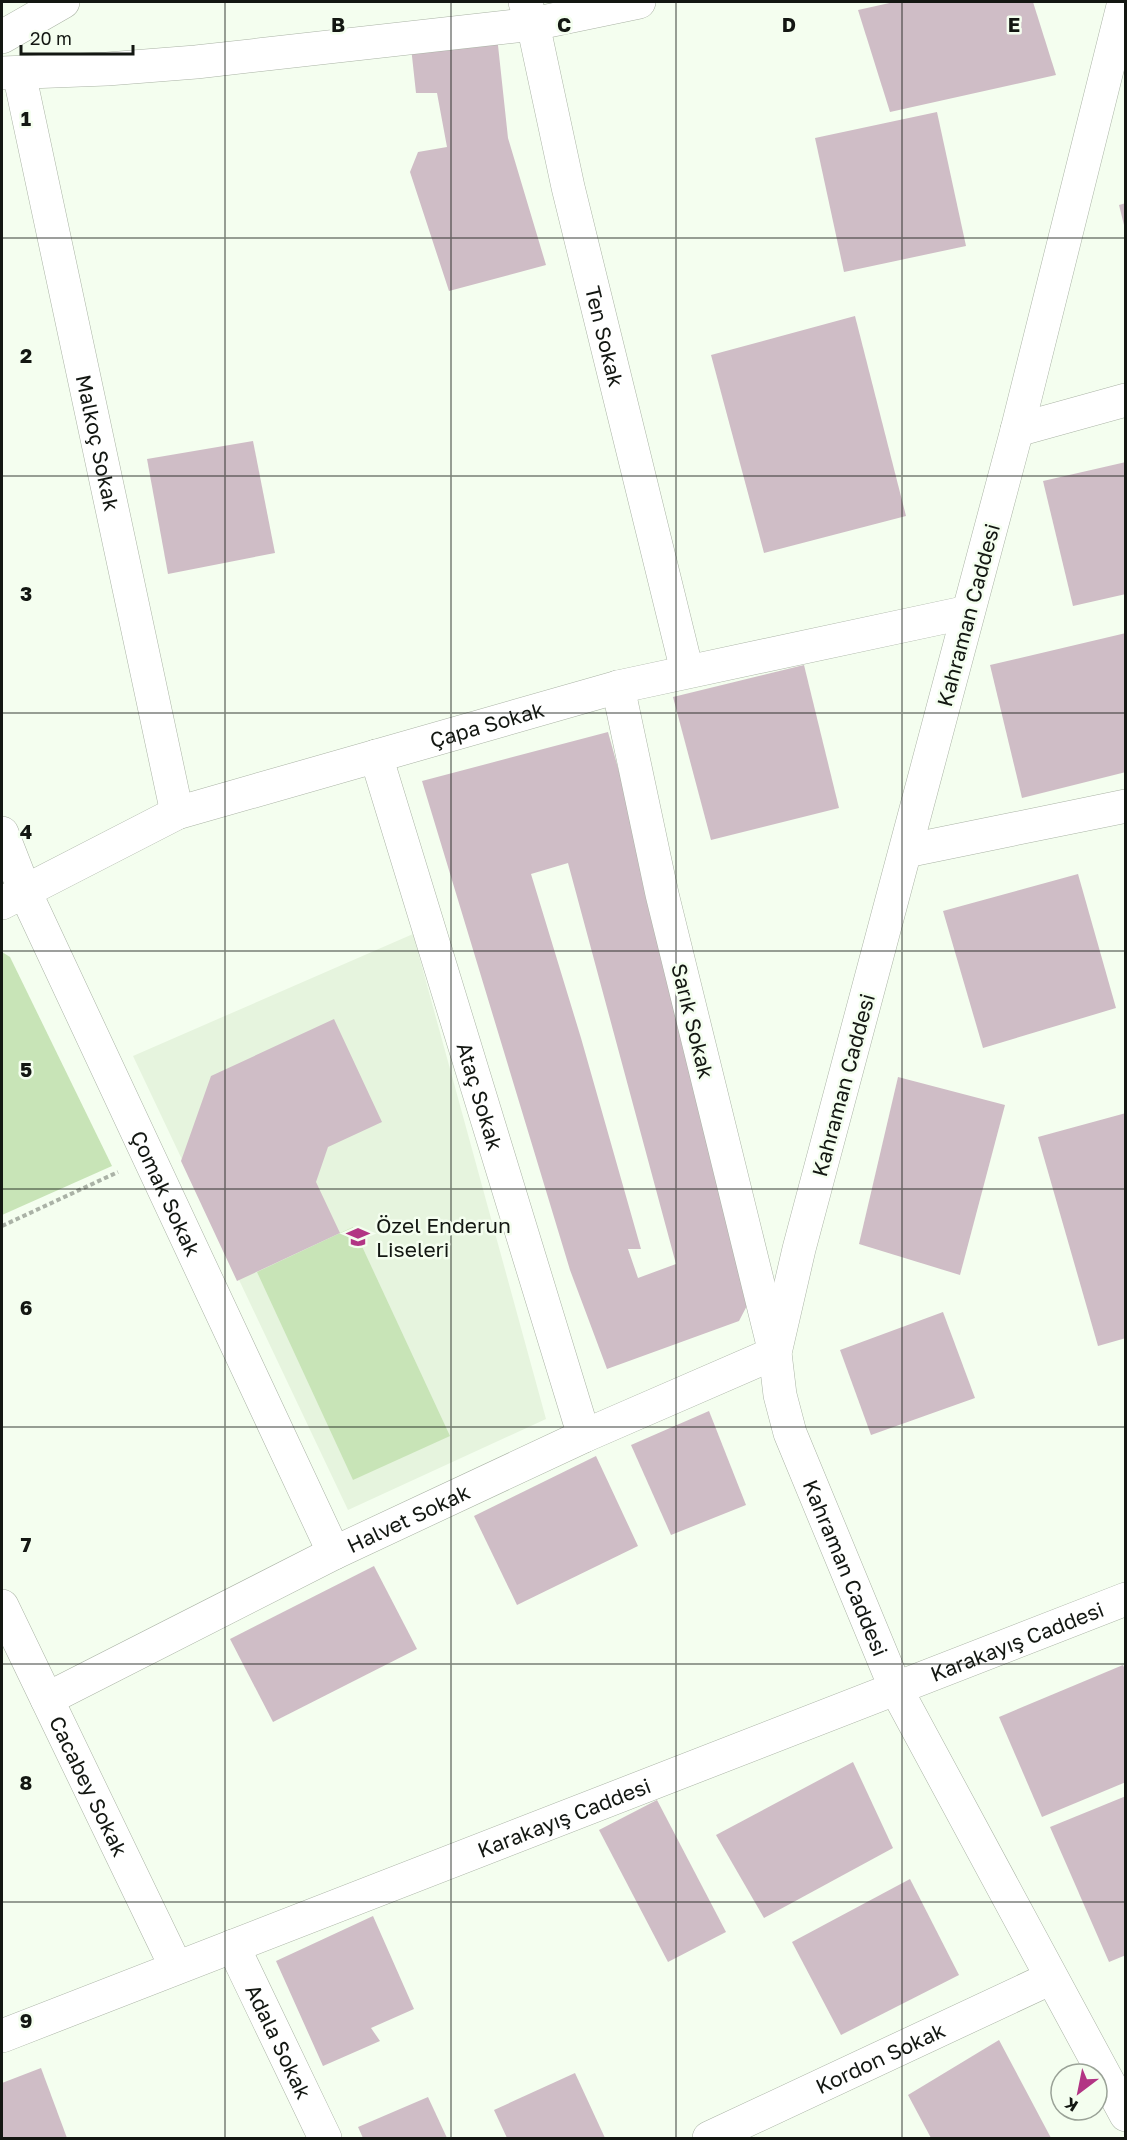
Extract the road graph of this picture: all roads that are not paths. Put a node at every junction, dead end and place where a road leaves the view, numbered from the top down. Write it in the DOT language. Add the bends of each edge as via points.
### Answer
graph roads {
  1 [pos="63,2"];
  2 [pos="639,2"];
  3 [pos="1124,2"];
  4 [pos="529,13"];
  5 [pos="2,37"];
  6 [pos="10,73"];
  7 [pos="1125,400"];
  8 [pos="1017,430"];
  9 [pos="968,612"];
  10 [pos="687,671"];
  11 [pos="618,687"];
  12 [pos="376,756"];
  13 [pos="177,813"];
  14 [pos="1123,815"];
  15 [pos="2,833"];
  16 [pos="906,851"];
  17 [pos="13,897"];
  18 [pos="775,1353"];
  19 [pos="584,1436"];
  20 [pos="334,1553"];
  21 [pos="1125,1599"];
  22 [pos="2,1606"];
  23 [pos="895,1687"];
  24 [pos="47,1699"];
  25 [pos="233,1946"];
  26 [pos="176,1967"];
  27 [pos="1051,1978"];
  28 [pos="2,2036"];
  29 [pos="1125,2115"];
  30 [pos="325,2139"];
  31 [pos="710,2139"];
  1 -- 5 [label="street"];
  2 -- 4 [label="street"];
  3 -- 8 [label="street, Kahraman Caddesi"];
  4 -- 6 [label="street" via="184,63"];
  4 -- 10 [label="street, Ten Sokak"];
  6 -- 13 [label="street, Malkoç Sokak"];
  7 -- 8 [label="street"];
  8 -- 9 [label="street, Kahraman Caddesi"];
  9 -- 10 [label="street, Çapa Sokak"];
  9 -- 16 [label="street, Kahraman Caddesi"];
  10 -- 11 [label="street, Çapa Sokak"];
  11 -- 12 [label="street, Çapa Sokak"];
  11 -- 18 [label="street, Sarık Sokak" via="664,906"];
  12 -- 13 [label="street, Çapa Sokak"];
  12 -- 19 [label="street, Ataç Sokak"];
  13 -- 17 [label="street, Çapa Sokak"];
  14 -- 16 [label="street"];
  15 -- 17 [label="street, Çomak Sokak"];
  16 -- 18 [label="street, Kahraman Caddesi" via="799,1249"];
  17 -- 20 [label="street, Çomak Sokak" via="150,1157"];
  18 -- 19 [label="street, Halvet Sokak"];
  18 -- 23 [label="street, Kahraman Caddesi" via="790,1432"];
  19 -- 20 [label="street, Halvet Sokak"];
  20 -- 24 [label="street, Halvet Sokak"];
  21 -- 23 [label="street, Karakayış Caddesi"];
  22 -- 24 [label="street, Cacabey Sokak"];
  23 -- 25 [label="street, Karakayış Caddesi"];
  23 -- 27 [label="street, Kahraman Caddesi"];
  24 -- 26 [label="street, Cacabey Sokak"];
  25 -- 26 [label="street, Karakayış Caddesi"];
  25 -- 30 [label="street, Adala Sokak"];
  26 -- 28 [label="street, Karakayış Caddesi"];
  27 -- 29 [label="street, Kahraman Caddesi"];
  27 -- 31 [label="street, Kordon Sokak"];
}
